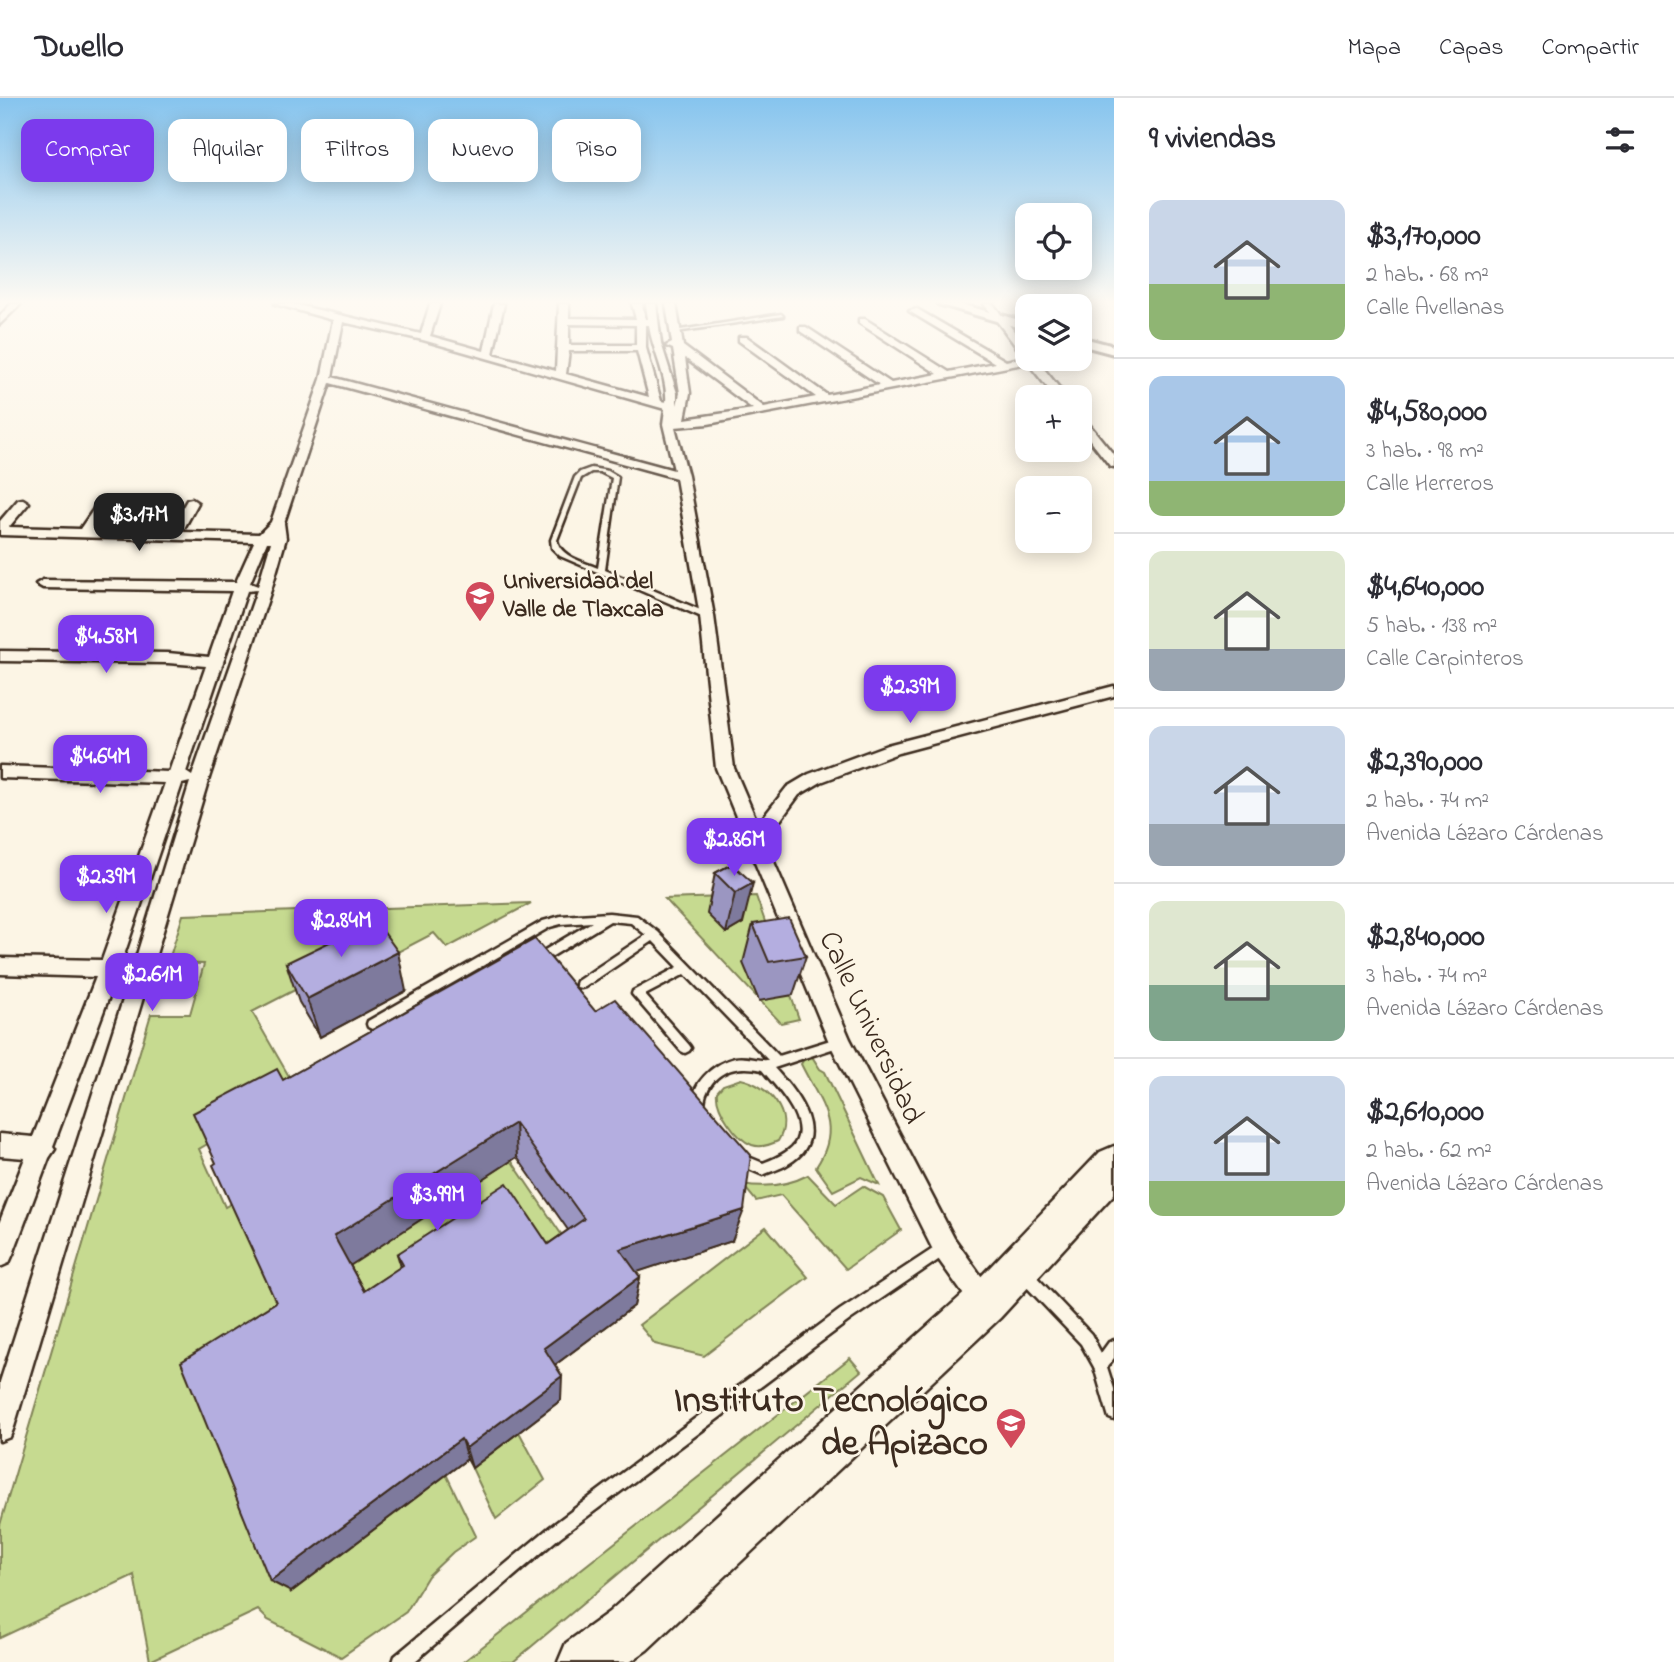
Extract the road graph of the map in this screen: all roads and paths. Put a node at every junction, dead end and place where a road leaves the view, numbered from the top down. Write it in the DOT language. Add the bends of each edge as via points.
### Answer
graph roads {
  1 [pos="564,377"];
  2 [pos="649,377"];
  3 [pos="666,377"];
  4 [pos="682,377"];
  5 [pos="717,377"];
  6 [pos="795,377"];
  7 [pos="875,377"];
  8 [pos="937,377"];
  9 [pos="326,379"];
  10 [pos="889,386"];
  11 [pos="824,398"];
  12 [pos="656,403"];
  13 [pos="677,409"];
  14 [pos="761,410"];
  15 [pos="673,427"];
  16 [pos="1092,435"];
  17 [pos="1114,463"];
  18 [pos="682,476"];
  19 [pos="23,503"];
  20 [pos="192,503"];
  21 [pos="103,506"];
  22 [pos="0,530"];
  23 [pos="278,531"];
  24 [pos="83,534"];
  25 [pos="173,536"];
  26 [pos="262,538"];
  27 [pos="601,571"];
  28 [pos="43,584"];
  29 [pos="241,587"];
  30 [pos="265,587"];
  31 [pos="707,616"];
  32 [pos="0,656"];
  33 [pos="214,662"];
  34 [pos="1114,691"];
  35 [pos="0,772"];
  36 [pos="174,777"];
  37 [pos="200,778"];
  38 [pos="755,841"];
  39 [pos="608,917"];
  40 [pos="654,934"];
  41 [pos="0,966"];
  42 [pos="526,967"];
  43 [pos="686,968"];
  44 [pos="109,970"];
  45 [pos="143,970"];
  46 [pos="581,984"];
  47 [pos="372,1024"];
  48 [pos="840,1042"];
  49 [pos="685,1048"];
  50 [pos="772,1065"];
  51 [pos="702,1114"];
  52 [pos="0,1145"];
  53 [pos="43,1149"];
  54 [pos="734,1153"];
  55 [pos="1114,1165"];
  56 [pos="945,1247"];
  57 [pos="0,1254"];
  58 [pos="1018,1268"];
  59 [pos="985,1303"];
  60 [pos="1114,1347"];
  61 [pos="1100,1365"];
  62 [pos="2,1411"];
  63 [pos="1114,1413"];
  64 [pos="401,1662"];
  65 [pos="585,1662"];
  1 -- 12 [label="street"];
  2 -- 12 [label="street"];
  3 -- 13 [label="street"];
  4 -- 13 [label="street" via="685,393"];
  5 -- 14 [label="street"];
  6 -- 11 [label="street"];
  7 -- 10 [label="street"];
  8 -- 10 [label="street"];
  9 -- 18 [label="street"];
  9 -- 23 [label="street"];
  10 -- 11 [label="street"];
  11 -- 14 [label="street"];
  12 -- 13 [label="street"];
  13 -- 15 [label="street"];
  14 -- 15 [label="street"];
  15 -- 18 [label="street, Calle Universidad"];
  16 -- 17 [label="street"];
  18 -- 31 [label="street, Calle Universidad"];
  19 -- 22 [label="street"];
  20 -- 25 [label="street"];
  21 -- 24 [label="street"];
  22 -- 24 [label="street"];
  23 -- 26 [label="street"];
  23 -- 30 [label="street"];
  24 -- 25 [label="street"];
  25 -- 26 [label="street"];
  26 -- 29 [label="street"];
  27 -- 27 [label="lane" via="562,555 554,540 578,477 590,470 615,477"];
  27 -- 31 [label="lane"];
  28 -- 29 [label="street"];
  29 -- 30 [label="street"];
  29 -- 33 [label="street"];
  30 -- 37 [label="street"];
  31 -- 38 [label="street, Calle Universidad" via="725,768"];
  32 -- 33 [label="street"];
  33 -- 36 [label="street"];
  34 -- 38 [label="street" via="893,749 815,778 793,791"];
  35 -- 36 [label="street"];
  36 -- 37 [label="street"];
  36 -- 44 [label="street"];
  37 -- 45 [label="street"];
  38 -- 48 [label="street, Calle Universidad"];
  39 -- 40 [label="lane" via="633,919"];
  39 -- 42 [label="lane"];
  39 -- 47 [label="lane" via="547,924"];
  40 -- 43 [label="lane"];
  40 -- 46 [label="lane"];
  41 -- 44 [label="street"];
  43 -- 49 [label="lane" via="637,994"];
  43 -- 50 [label="lane"];
  44 -- 45 [label="street"];
  44 -- 53 [label="street"];
  45 -- 62 [label="street"];
  48 -- 50 [label="lane"];
  48 -- 56 [label="street, Calle Universidad"];
  50 -- 51 [label="lane" via="742,1061 720,1070 705,1083 698,1101"];
  50 -- 54 [label="lane" via="794,1097 803,1118 804,1138 795,1154 763,1169 742,1162"];
  52 -- 53 [label="street"];
  53 -- 57 [label="street"];
  55 -- 58 [label="main road"];
  56 -- 59 [label="street, Calle Universidad"];
  56 -- 64 [label="lane" via="845,1315 555,1532"];
  58 -- 59 [label="main road"];
  58 -- 61 [label="lane" via="1086,1339"];
  59 -- 65 [label="main road" via="628,1631"];
  60 -- 61 [label="lane"];
  61 -- 63 [label="lane"];
}
